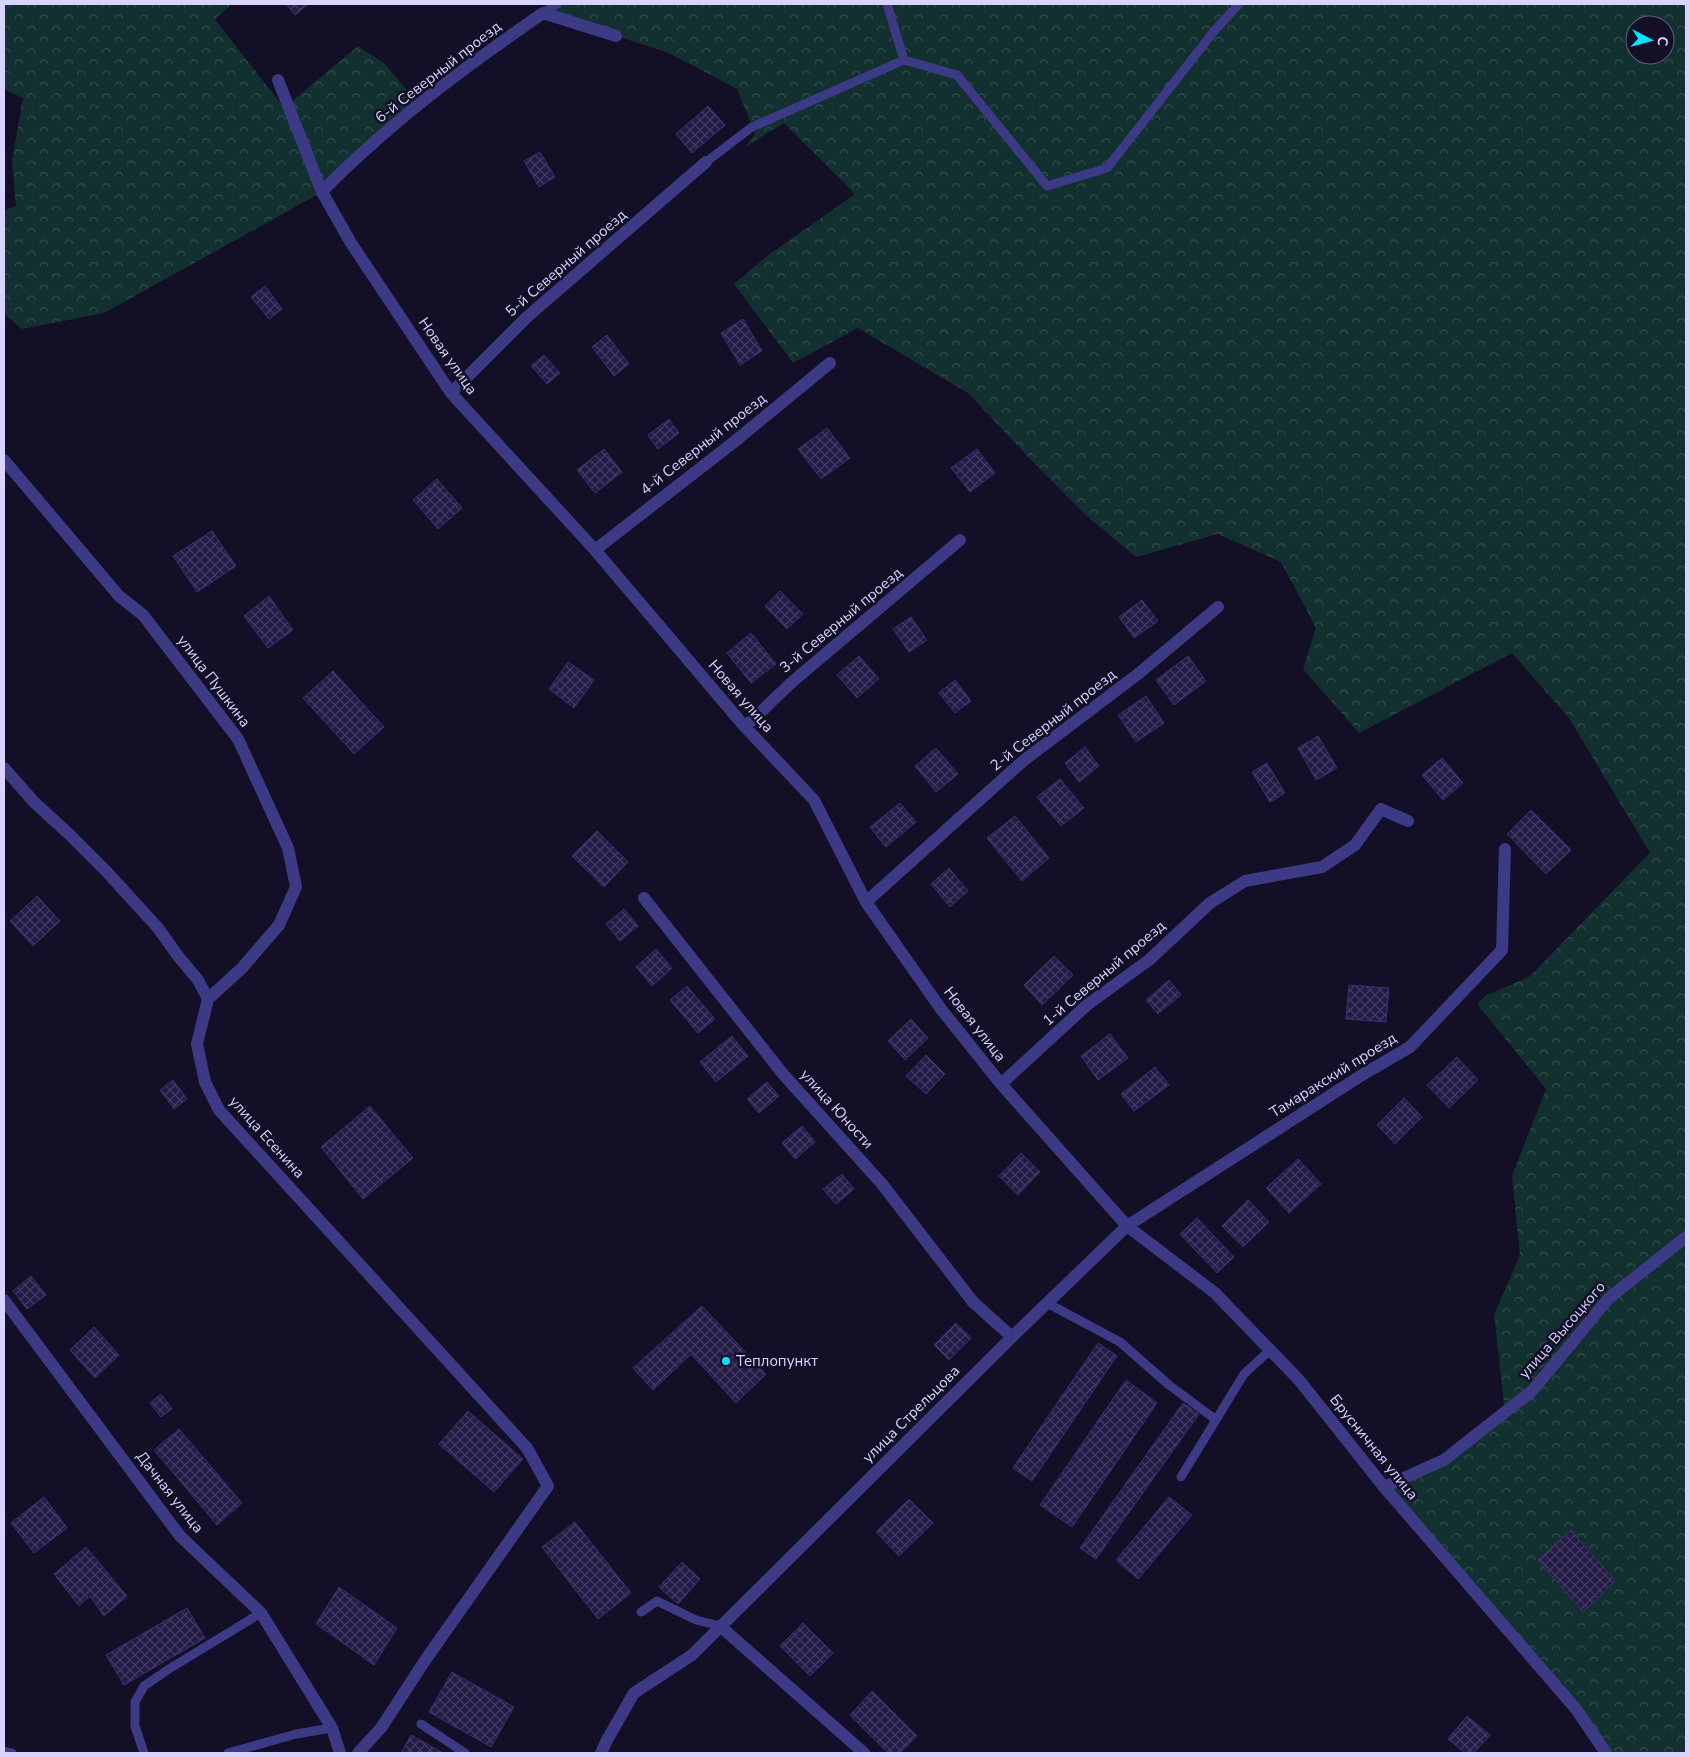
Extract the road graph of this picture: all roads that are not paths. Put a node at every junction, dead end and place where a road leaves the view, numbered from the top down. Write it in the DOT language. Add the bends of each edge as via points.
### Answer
graph roads {
  1 [pos="557,4"];
  2 [pos="887,4"];
  3 [pos="1239,4"];
  4 [pos="543,13"];
  5 [pos="616,36"];
  6 [pos="904,60"];
  7 [pos="278,80"];
  8 [pos="706,162"];
  9 [pos="322,192"];
  10 [pos="830,363"];
  11 [pos="452,393"];
  12 [pos="4,460"];
  13 [pos="960,540"];
  14 [pos="594,550"];
  15 [pos="1218,607"];
  16 [pos="745,727"];
  17 [pos="4,768"];
  18 [pos="1408,821"];
  19 [pos="1505,849"];
  20 [pos="644,898"];
  21 [pos="866,902"];
  22 [pos="208,999"];
  23 [pos="1001,1084"];
  24 [pos="1126,1226"];
  25 [pos="1686,1237"];
  26 [pos="4,1300"];
  27 [pos="1047,1303"];
  28 [pos="1012,1337"];
  29 [pos="1270,1350"];
  30 [pos="1215,1419"];
  31 [pos="1180,1477"];
  32 [pos="1384,1487"];
  33 [pos="641,1612"];
  34 [pos="261,1614"];
  35 [pos="720,1626"];
  36 [pos="422,1724"];
  37 [pos="332,1728"];
  38 [pos="4,1752"];
  39 [pos="12,1753"];
  40 [pos="144,1753"];
  41 [pos="228,1753"];
  42 [pos="340,1753"];
  43 [pos="358,1753"];
  44 [pos="465,1753"];
  45 [pos="601,1753"];
  46 [pos="864,1753"];
  47 [pos="1606,1753"];
  1 -- 4 [label="lane"];
  2 -- 6 [label="lane"];
  3 -- 6 [label="lane" via="1106,168 1046,186 956,75"];
  4 -- 5 [label="street"];
  4 -- 9 [label="street, 6-й Северный проезд" via="418,104 339,173"];
  6 -- 8 [label="lane" via="752,127"];
  7 -- 9 [label="street, Новая улица"];
  8 -- 11 [label="street, 5-й Северный проезд" via="527,318"];
  9 -- 11 [label="street, Новая улица" via="352,243"];
  10 -- 14 [label="street, 4-й Северный проезд"];
  11 -- 14 [label="street, Новая улица"];
  12 -- 22 [label="street, улица Пушкина" via="119,596 143,615 238,739 288,848 296,887 279,925 242,968"];
  13 -- 16 [label="street, 3-й Северный проезд" via="792,682"];
  14 -- 16 [label="street, Новая улица"];
  15 -- 21 [label="street, 2-й Северный проезд" via="1138,674 1023,761"];
  16 -- 21 [label="street, Новая улица" via="814,800"];
  17 -- 22 [label="street" via="158,928 198,980"];
  18 -- 23 [label="street, 1-й Северный проезд" via="1381,809 1355,846 1322,867 1245,881 1210,903 1149,960 1087,1005"];
  19 -- 24 [label="street, Тамаракский проезд" via="1502,950 1410,1047"];
  20 -- 28 [label="street, улица Юности" via="783,1074 882,1184 973,1302"];
  21 -- 23 [label="street, Новая улица" via="941,1008"];
  22 -- 43 [label="street, улица Есенина" via="198,1044 205,1082 219,1110 527,1448 548,1486 381,1728"];
  23 -- 24 [label="street, Новая улица"];
  24 -- 27 [label="street, улица Стрельцова"];
  24 -- 29 [label="street, Брусничная улица" via="1215,1293"];
  25 -- 32 [label="street, улица Высоцкого" via="1609,1298 1532,1391 1444,1460"];
  26 -- 34 [label="street, Дачная улица" via="180,1536"];
  27 -- 28 [label="street, улица Стрельцова"];
  27 -- 30 [label="lane" via="1120,1342 1169,1385"];
  28 -- 35 [label="street, улица Стрельцова"];
  29 -- 30 [label="lane" via="1244,1374"];
  29 -- 32 [label="street, Брусничная улица" via="1299,1380"];
  30 -- 31 [label="lane"];
  32 -- 47 [label="street, Брусничная улица" via="1576,1709"];
  33 -- 35 [label="lane" via="657,1601 696,1620"];
  34 -- 37 [label="street, Дачная улица"];
  34 -- 40 [label="lane" via="144,1686 135,1702 135,1726"];
  35 -- 45 [label="street, улица Стрельцова" via="692,1655 634,1693"];
  35 -- 46 [label="street"];
  36 -- 44 [label="lane"];
  37 -- 41 [label="lane" via="296,1734"];
  37 -- 42 [label="street, Дачная улица"];
  38 -- 39 [label="lane"];
}
